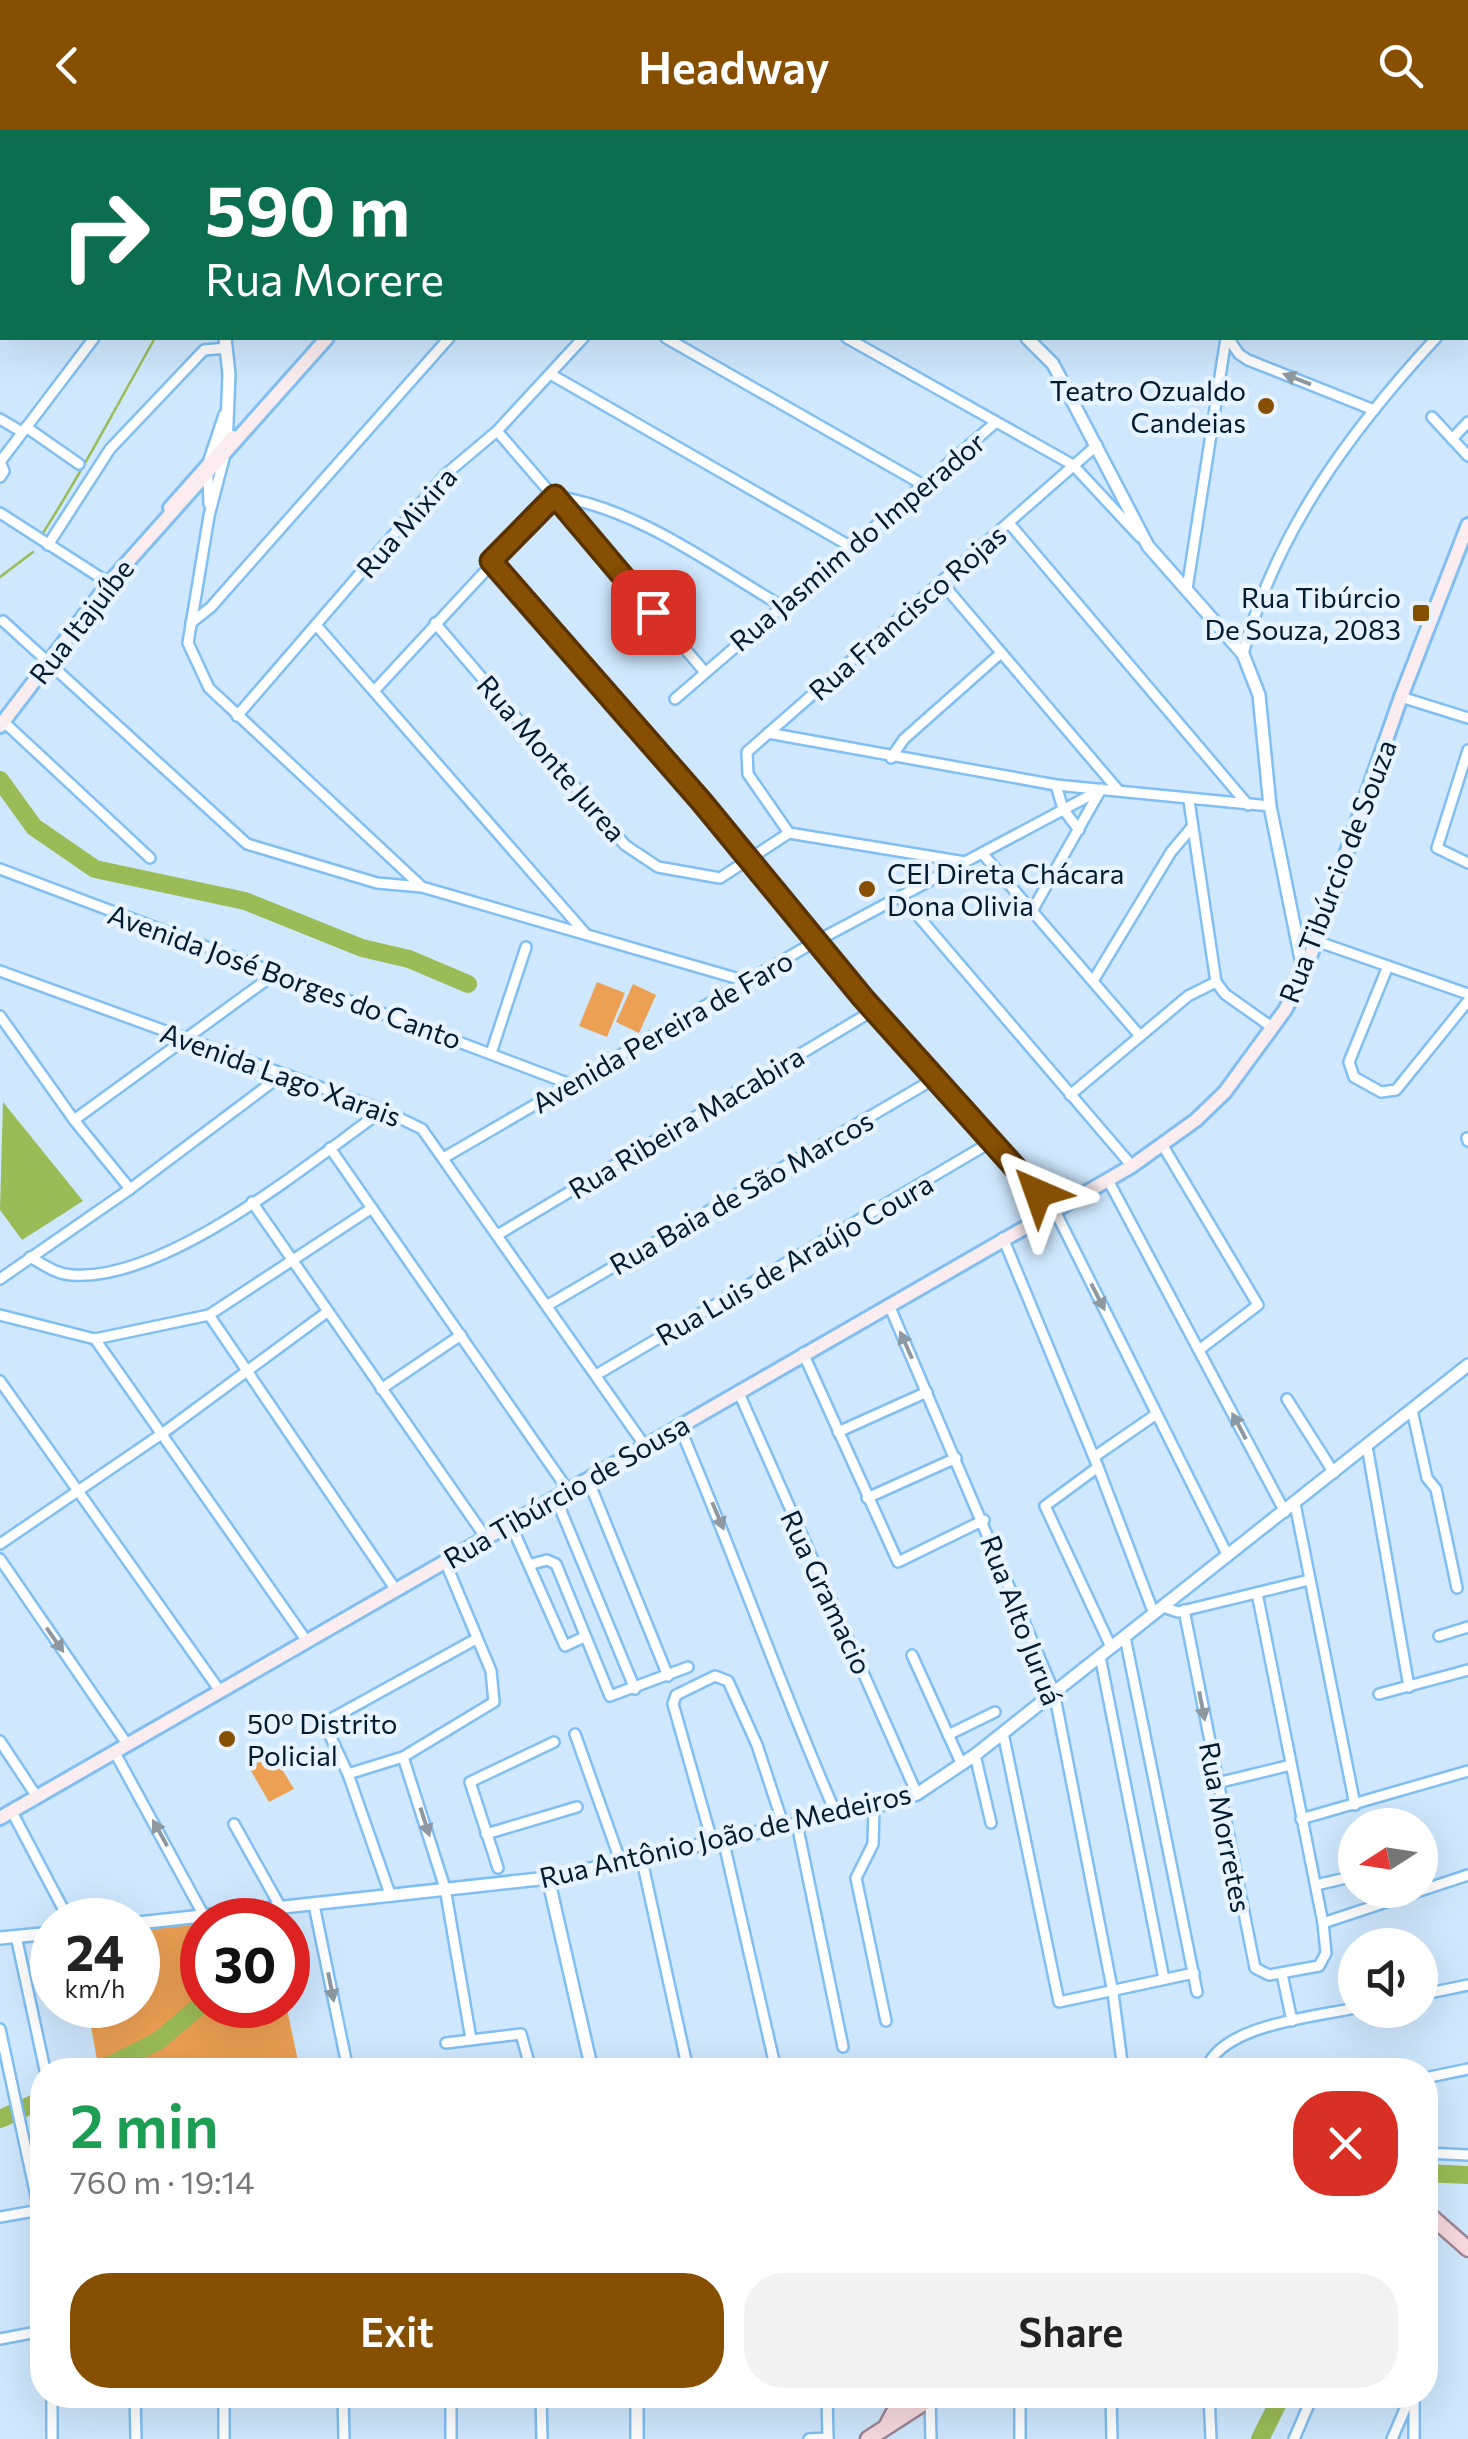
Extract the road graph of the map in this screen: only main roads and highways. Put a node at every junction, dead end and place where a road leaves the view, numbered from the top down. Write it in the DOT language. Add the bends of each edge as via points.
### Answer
graph roads {
  1 [pos="326,340"];
  2 [pos="247,427"];
  3 [pos="164,518"];
  4 [pos="1468,525"];
  5 [pos="1464,545"];
  6 [pos="2,724"];
  7 [pos="1132,1166"];
  8 [pos="6,1815"];
  9 [pos="1438,2222"];
  10 [pos="1468,2249"];
  11 [pos="896,2408"];
  12 [pos="913,2408"];
  13 [pos="886,2427"];
  14 [pos="868,2439"];
  1 -- 2 [label="main road, Rua Itajuíbe"];
  2 -- 3 [label="main road, Rua Itajuíbe"];
  2 -- 3 [label="main road, Rua Itajuíbe" via="209,460"];
  3 -- 6 [label="main road, Rua Itajuíbe"];
  4 -- 5 [label="main road, Rua Tibúrcio de Souza"];
  5 -- 7 [label="main road, Rua Tibúrcio de Souza" via="1401,697 1304,974 1274,1029 1225,1092"];
  7 -- 8 [label="main road, Rua Tibúrcio de Sousa"];
  9 -- 10 [label="main road"];
  11 -- 13 [label="main road"];
  12 -- 13 [label="main road"];
  13 -- 14 [label="main road"];
}
